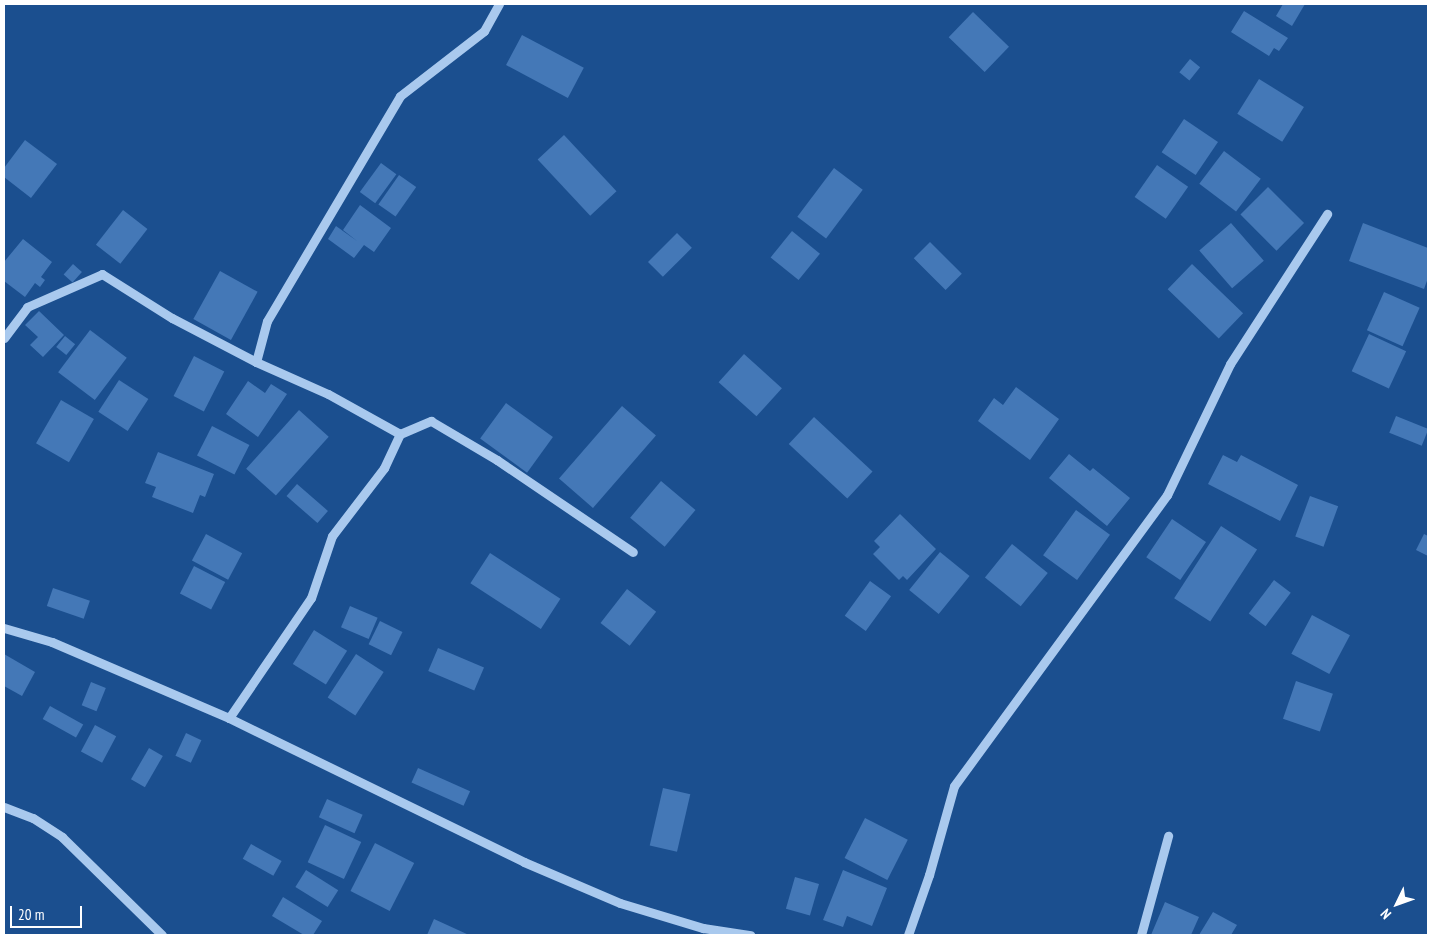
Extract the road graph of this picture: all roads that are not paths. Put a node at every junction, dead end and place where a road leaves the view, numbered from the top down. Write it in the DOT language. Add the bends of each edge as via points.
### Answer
graph roads {
  1 [pos="499,4"];
  2 [pos="1326,214"];
  3 [pos="4,338"];
  4 [pos="256,362"];
  5 [pos="400,434"];
  6 [pos="633,552"];
  7 [pos="4,628"];
  8 [pos="229,718"];
  9 [pos="4,807"];
  10 [pos="1168,836"];
  11 [pos="162,935"];
  12 [pos="750,935"];
  13 [pos="908,935"];
  14 [pos="1141,935"];
  1 -- 4 [label="street" via="484,31 400,96 267,320"];
  2 -- 13 [label="street" via="1230,364 1167,495 954,786"];
  3 -- 4 [label="street" via="27,307 102,274 172,318"];
  4 -- 5 [label="street" via="328,394"];
  5 -- 6 [label="street" via="431,421 497,460"];
  5 -- 8 [label="street" via="384,468 332,536 311,598"];
  7 -- 8 [label="street" via="52,642"];
  8 -- 12 [label="street" via="524,862 620,903 703,928"];
  9 -- 11 [label="street" via="33,818 62,837"];
  10 -- 14 [label="street"];
}
